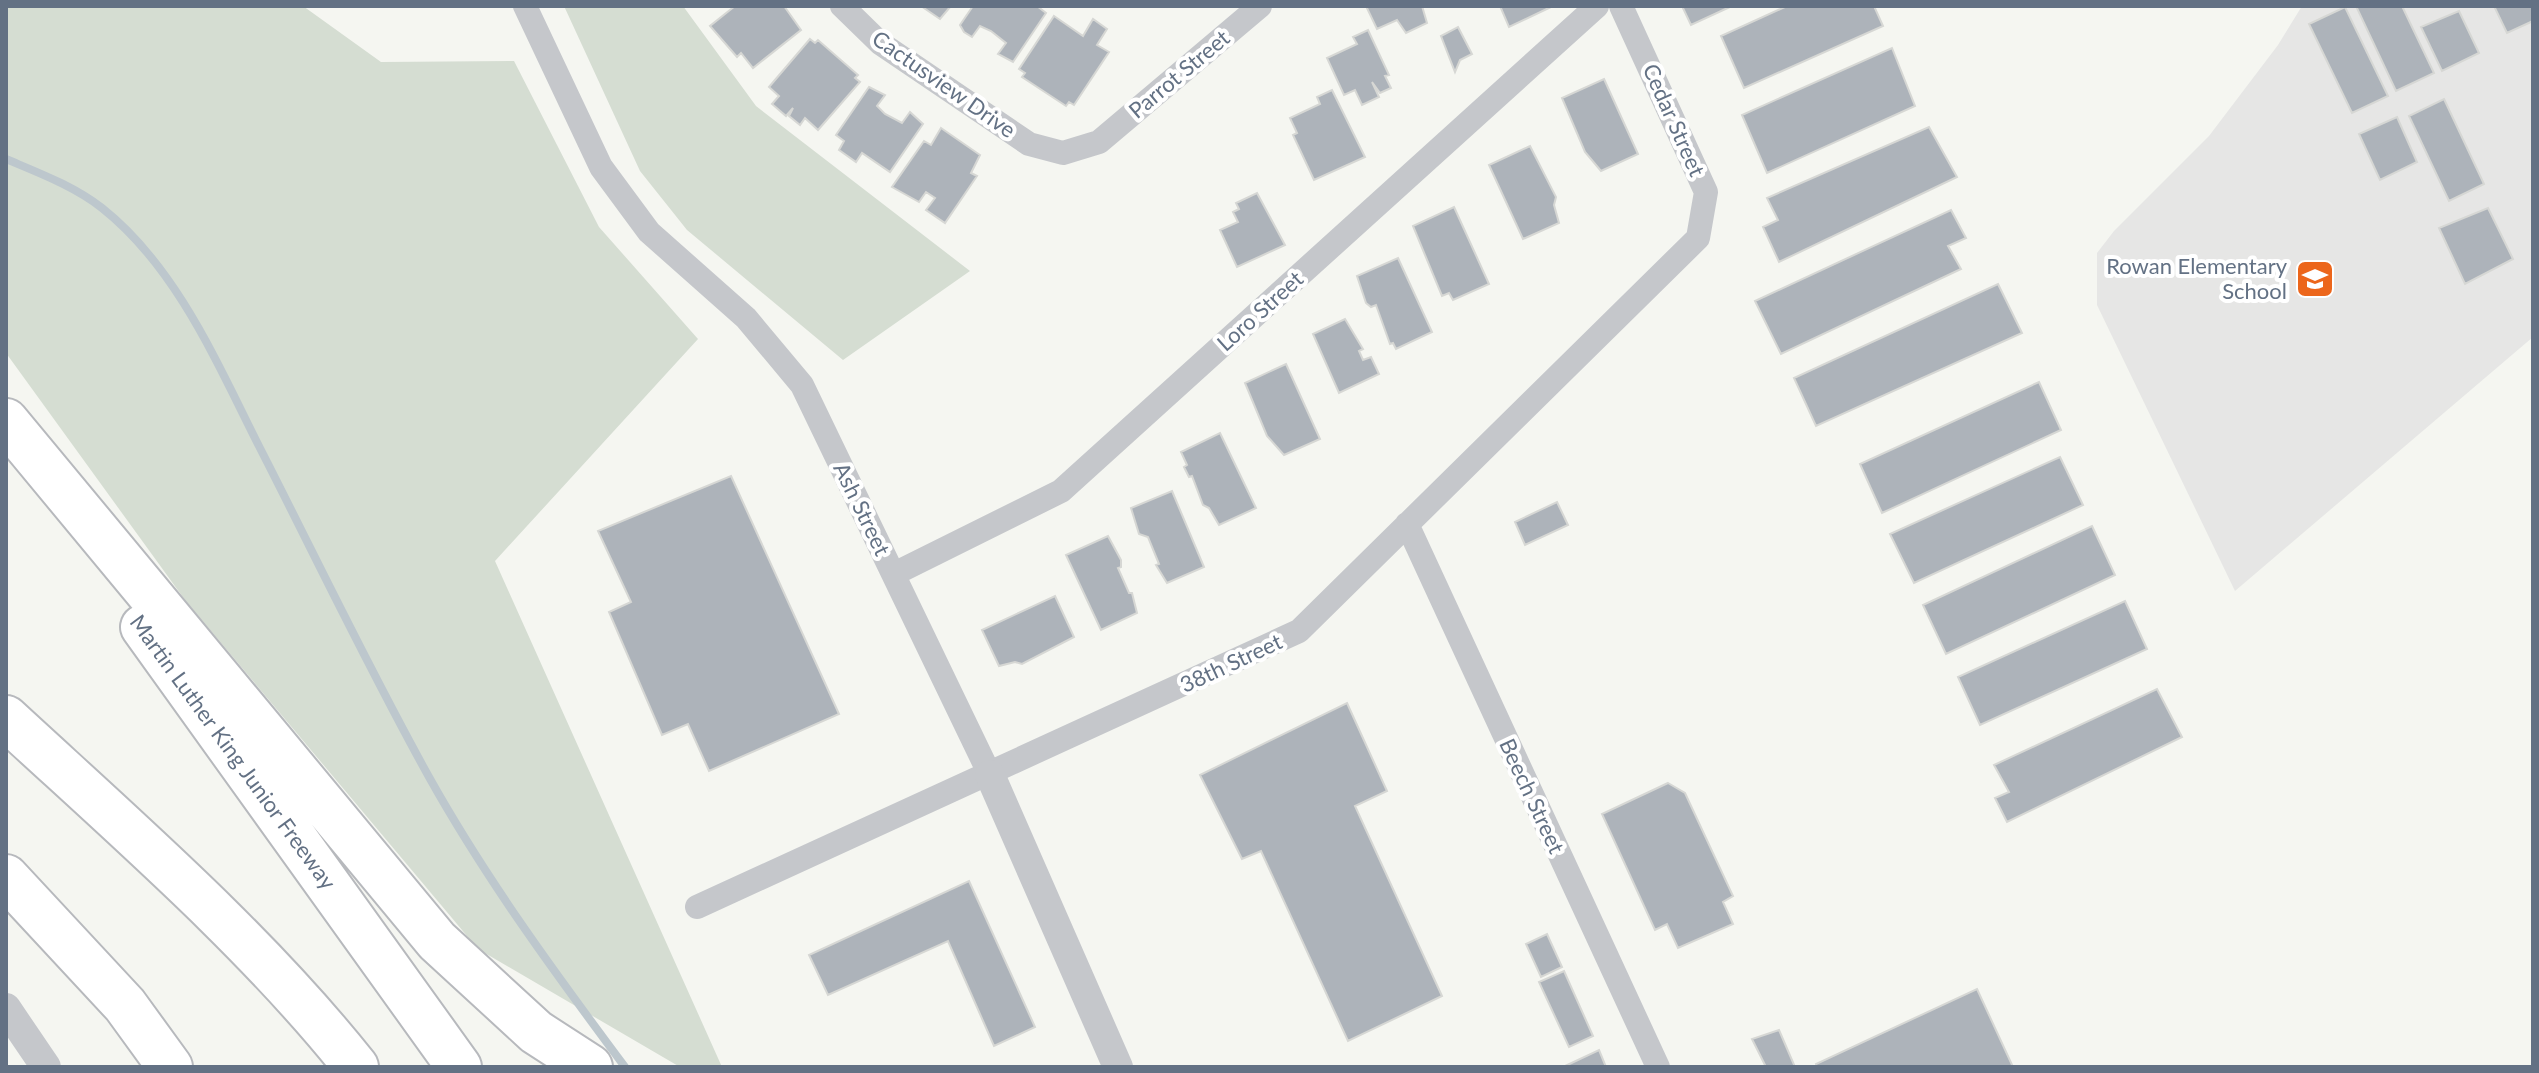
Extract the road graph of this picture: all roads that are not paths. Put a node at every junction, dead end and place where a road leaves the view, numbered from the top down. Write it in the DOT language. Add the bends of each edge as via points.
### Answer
graph roads {
  1 [pos="525,6"];
  2 [pos="842,6"];
  3 [pos="1260,6"];
  4 [pos="1597,6"];
  5 [pos="1621,6"];
  6 [pos="1099,142"];
  7 [pos="1664,272"];
  8 [pos="6,421"];
  9 [pos="6,437"];
  10 [pos="1407,524"];
  11 [pos="894,574"];
  12 [pos="6,718"];
  13 [pos="990,775"];
  14 [pos="11,879"];
  15 [pos="697,907"];
  16 [pos="6,1008"];
  17 [pos="46,1067"];
  18 [pos="170,1067"];
  19 [pos="356,1067"];
  20 [pos="459,1067"];
  21 [pos="590,1067"];
  22 [pos="1118,1067"];
  23 [pos="1658,1067"];
  1 -- 11 [label="street, Ash Street" via="601,167 649,232 746,318 802,385"];
  2 -- 6 [label="street, Cactusview Drive" via="880,43 1029,144 1063,153"];
  3 -- 6 [label="street, Parrot Street"];
  4 -- 11 [label="street, Loro Street" via="1061,491"];
  5 -- 7 [label="street, Cedar Street" via="1706,192 1698,238"];
  7 -- 10 [label="street, 38th Street"];
  8 -- 21 [label="highway" via="403,903 497,1000"];
  9 -- 20 [label="highway, Martin Luther King Junior Freeway"];
  10 -- 13 [label="street, 38th Street" via="1299,631"];
  10 -- 23 [label="street, Beech Street"];
  11 -- 13 [label="street, Ash Street"];
  12 -- 19 [label="highway" via="224,925 321,1023"];
  13 -- 15 [label="street, 38th Street"];
  13 -- 22 [label="street, Ash Street"];
  14 -- 18 [label="highway" via="125,1005"];
  16 -- 17 [label="street"];
}
